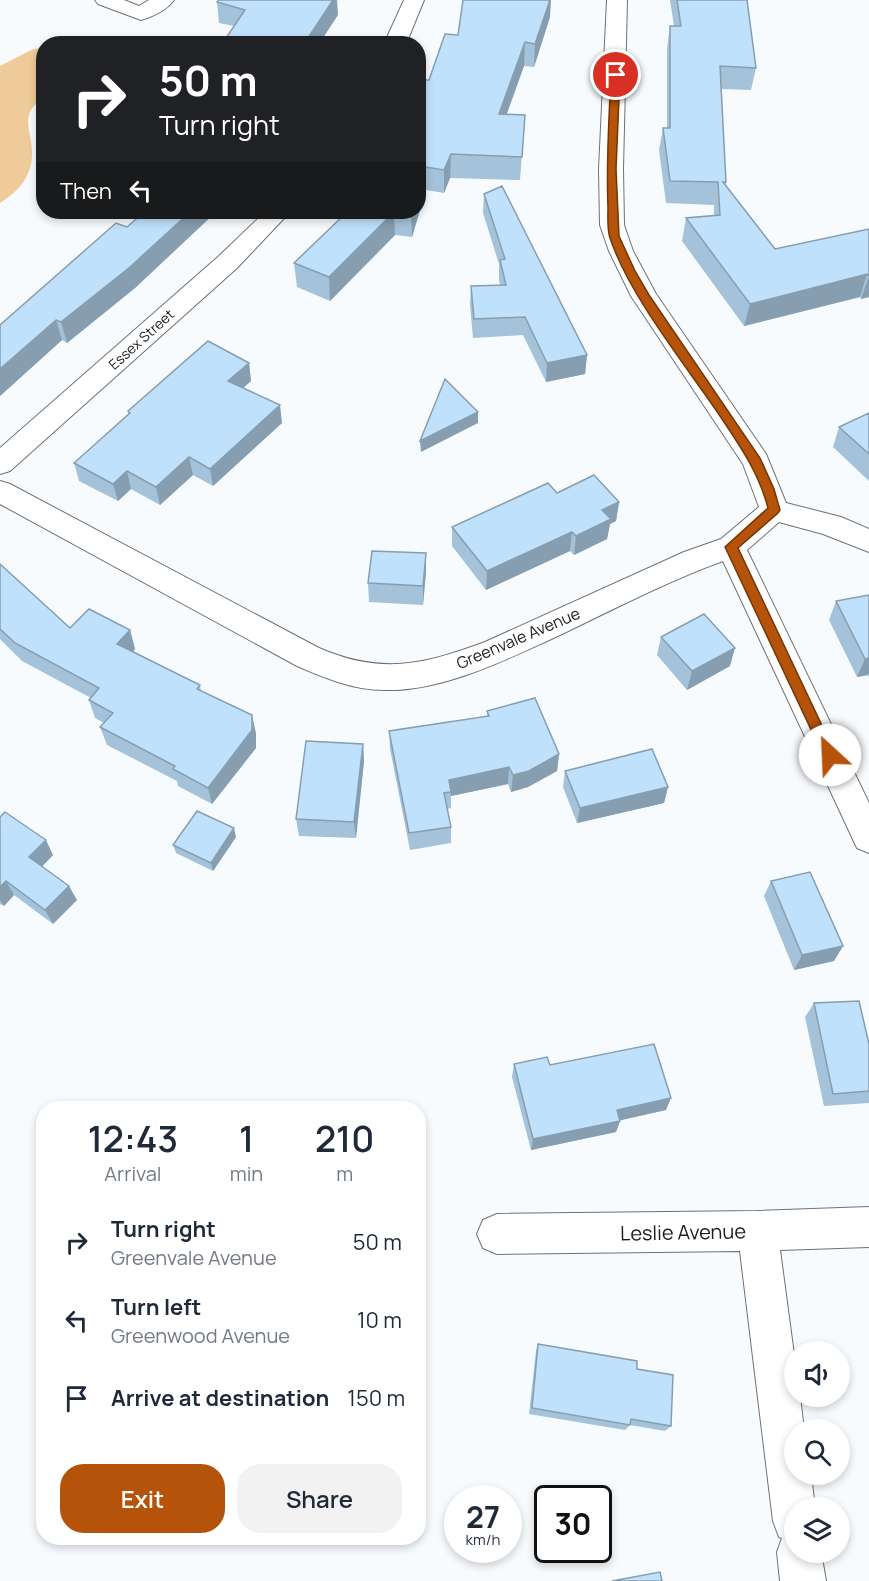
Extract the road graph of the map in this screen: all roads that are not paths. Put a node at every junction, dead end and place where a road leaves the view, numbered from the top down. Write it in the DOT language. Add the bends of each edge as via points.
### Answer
graph roads {
  1 [pos="105,0"];
  2 [pos="164,0"];
  3 [pos="414,0"];
  4 [pos="617,0"];
  5 [pos="398,36"];
  6 [pos="271,219"];
  7 [pos="0,464"];
  8 [pos="0,491"];
  9 [pos="774,510"];
  10 [pos="869,541"];
  11 [pos="731,547"];
  12 [pos="869,838"];
  13 [pos="869,1227"];
  14 [pos="757,1231"];
  15 [pos="497,1234"];
  16 [pos="792,1497"];
  17 [pos="801,1563"];
  18 [pos="803,1581"];
  1 -- 2 [label="street" via="141,14"];
  3 -- 5 [label="street"];
  4 -- 9 [label="street" via="611,169 614,236 644,296 756,461"];
  6 -- 7 [label="street, Essex Street" via="228,262"];
  8 -- 11 [label="street, Greenvale Avenue" via="308,657 361,676 397,676 458,665"];
  9 -- 10 [label="street" via="831,525"];
  9 -- 11 [label="street, Greenvale Avenue"];
  11 -- 12 [label="street"];
  13 -- 14 [label="street, Leslie Avenue"];
  14 -- 15 [label="street, Leslie Avenue"];
  14 -- 16 [label="street"];
  17 -- 18 [label="street"];
}
